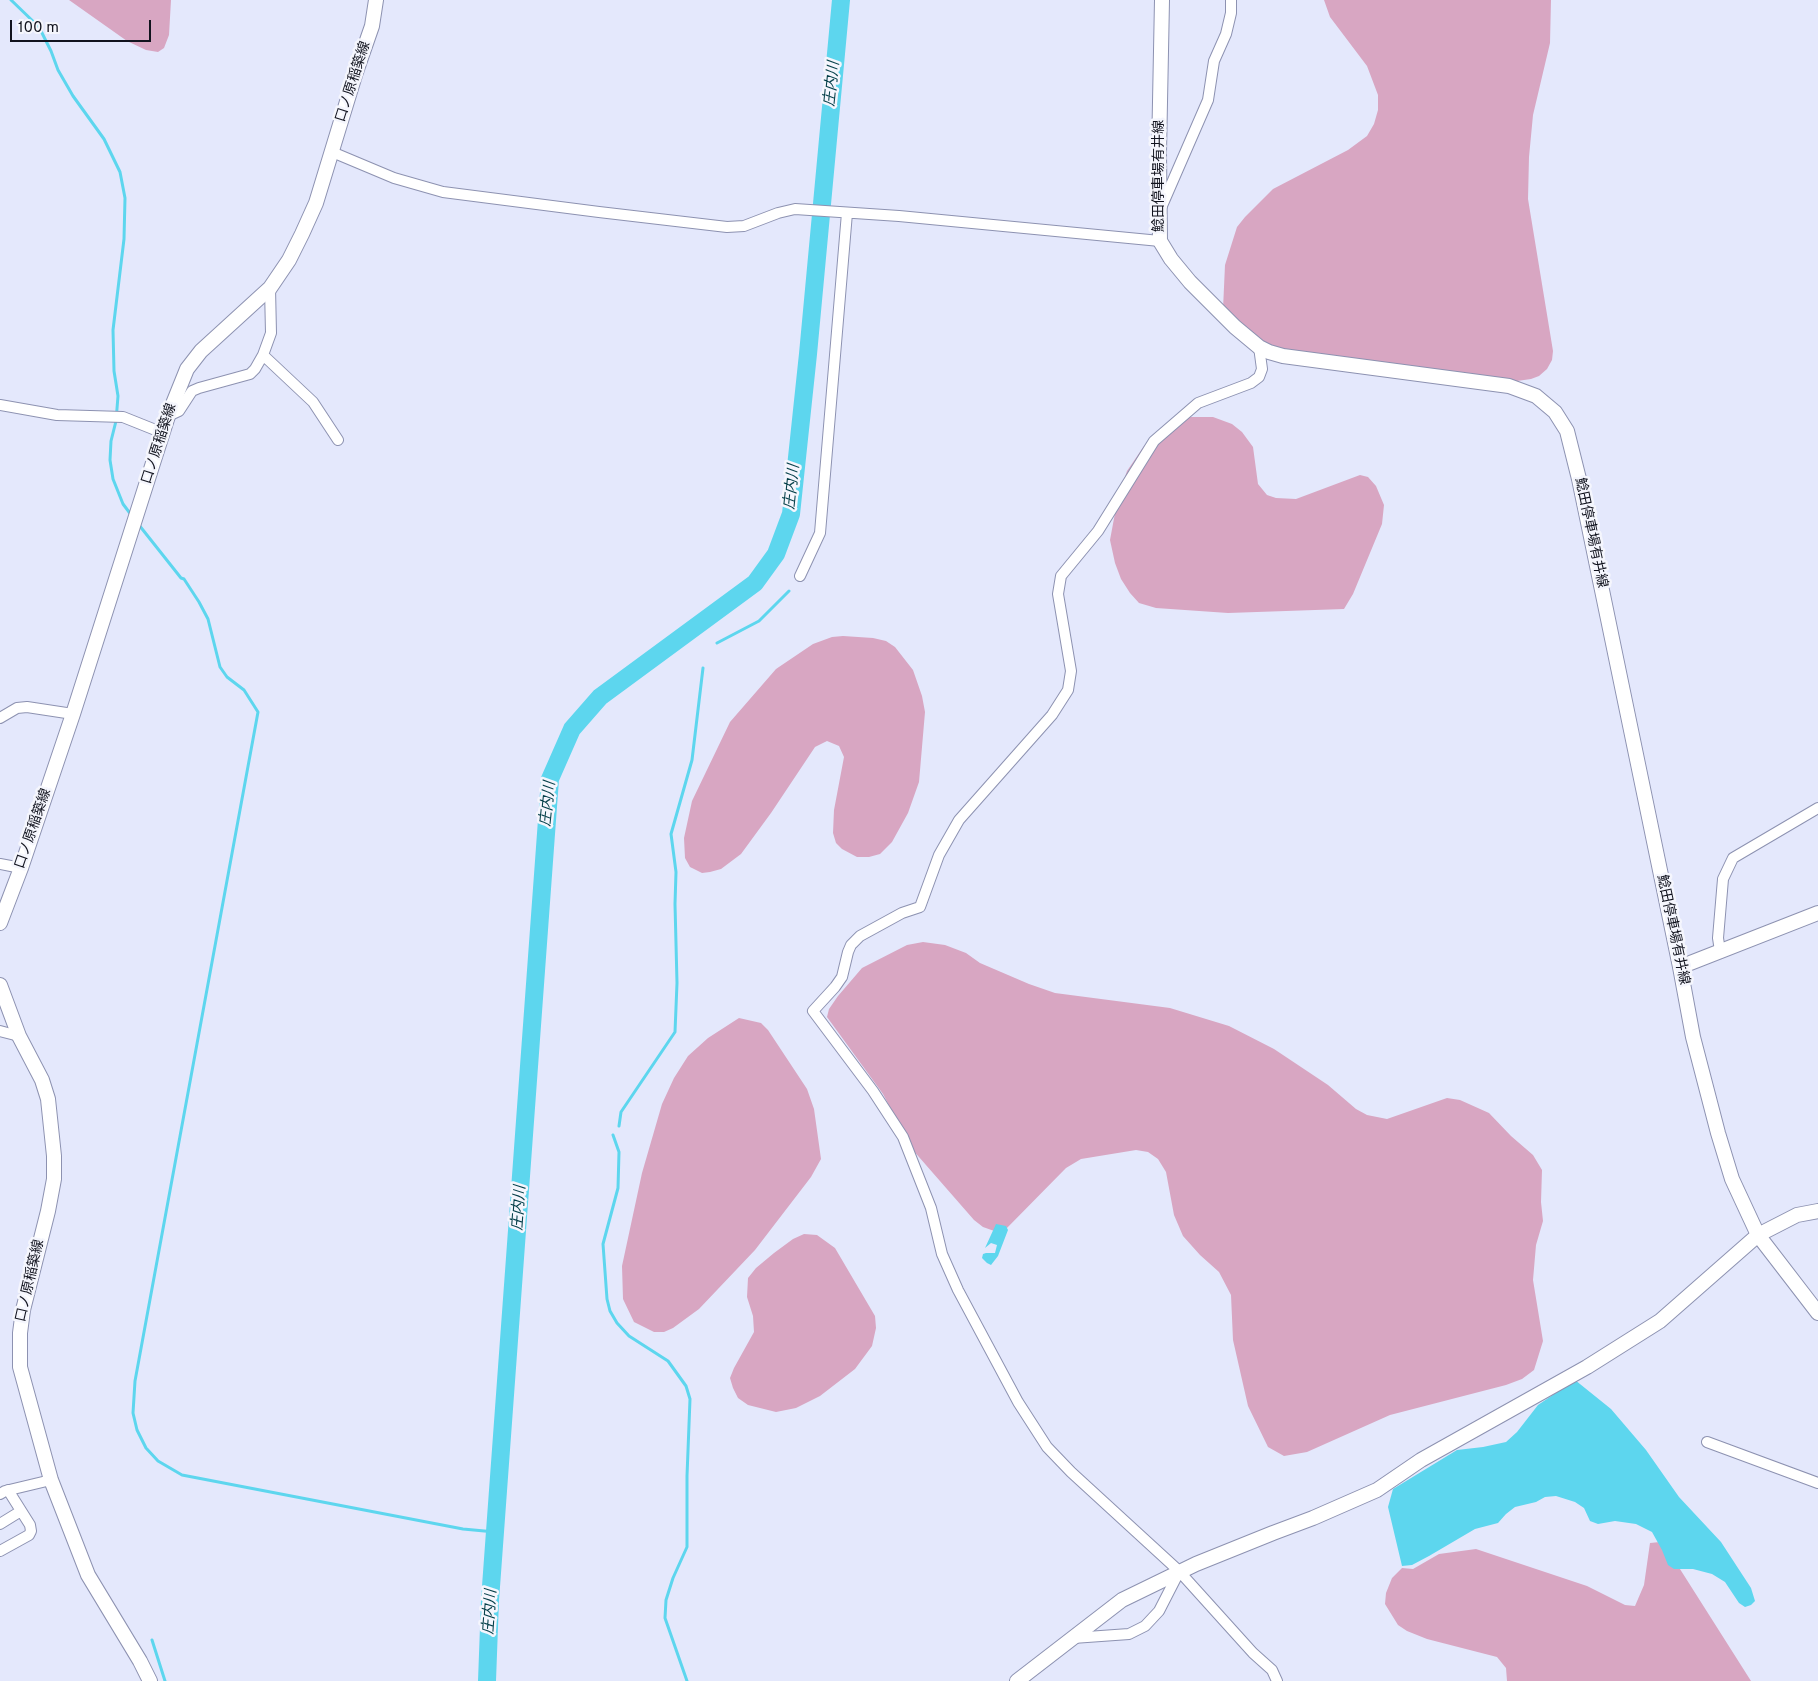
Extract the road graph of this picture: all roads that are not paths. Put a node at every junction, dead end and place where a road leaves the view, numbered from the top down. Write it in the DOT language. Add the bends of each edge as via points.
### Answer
graph roads {
  1 [pos="376,0"];
  2 [pos="1162,0"];
  3 [pos="1231,0"];
  4 [pos="332,152"];
  5 [pos="846,213"];
  6 [pos="1158,215"];
  7 [pos="1160,241"];
  8 [pos="270,288"];
  9 [pos="1259,347"];
  10 [pos="263,355"];
  11 [pos="0,405"];
  12 [pos="168,416"];
  13 [pos="163,433"];
  14 [pos="338,440"];
  15 [pos="800,576"];
  16 [pos="73,714"];
  17 [pos="0,718"];
  18 [pos="1818,808"];
  19 [pos="0,864"];
  20 [pos="21,868"];
  21 [pos="1818,913"];
  22 [pos="0,923"];
  23 [pos="1720,952"];
  24 [pos="1680,967"];
  25 [pos="0,985"];
  26 [pos="0,1030"];
  27 [pos="19,1036"];
  28 [pos="1818,1211"];
  29 [pos="1758,1235"];
  30 [pos="1818,1313"];
  31 [pos="1707,1442"];
  32 [pos="51,1480"];
  33 [pos="1818,1483"];
  34 [pos="4,1492"];
  35 [pos="21,1511"];
  36 [pos="0,1524"];
  37 [pos="0,1551"];
  38 [pos="1180,1571"];
  39 [pos="1072,1638"];
  40 [pos="150,1681"];
  41 [pos="1017,1681"];
  42 [pos="1278,1681"];
  1 -- 4 [label="main road, 口ノ原稲築線" via="372,26"];
  2 -- 6 [label="main road, 鯰田停車場有井線"];
  3 -- 6 [label="street" via="1231,13 1214,61 1208,100"];
  4 -- 5 [label="street" via="394,178 443,192 589,211 727,226 744,226 795,209"];
  4 -- 8 [label="main road, 口ノ原稲築線" via="302,234"];
  5 -- 7 [label="street"];
  5 -- 15 [label="street" via="820,533"];
  6 -- 7 [label="main road, 鯰田停車場有井線"];
  7 -- 9 [label="main road, 鯰田停車場有井線" via="1190,282"];
  8 -- 10 [label="street" via="271,333"];
  8 -- 12 [label="main road, 口ノ原稲築線" via="193,359"];
  9 -- 24 [label="main road, 鯰田停車場有井線" via="1283,356 1509,386 1536,396 1555,412 1567,431 1579,479"];
  9 -- 38 [label="street" via="1262,369 1259,377 1198,403 1154,441 1098,531 1061,576 1058,594 1071,672 1068,690 1052,715 960,820 939,855 920,907 860,936 851,944 842,977 813,1012 873,1091 902,1137 930,1208 942,1254 958,1290 1018,1402 1047,1447"];
  10 -- 12 [label="street" via="250,374 192,391 179,411"];
  10 -- 14 [label="street" via="313,402"];
  11 -- 13 [label="street" via="57,415 122,417"];
  12 -- 13 [label="main road, 口ノ原稲築線"];
  13 -- 16 [label="main road, 口ノ原稲築線"];
  16 -- 17 [label="street" via="27,707 17,708"];
  16 -- 20 [label="main road, 口ノ原稲築線"];
  18 -- 23 [label="street" via="1733,858 1723,879 1718,938"];
  19 -- 20 [label="street"];
  20 -- 22 [label="main road, 口ノ原稲築線"];
  21 -- 23 [label="main road"];
  23 -- 24 [label="main road"];
  24 -- 29 [label="main road, 鯰田停車場有井線" via="1693,1037 1718,1133 1732,1179"];
  25 -- 27 [label="main road, 口ノ原稲築線"];
  26 -- 27 [label="street"];
  27 -- 32 [label="main road, 口ノ原稲築線" via="42,1080 48,1099 53,1142 52,1187 20,1333 20,1367"];
  28 -- 29 [label="main road" via="1797,1215"];
  29 -- 30 [label="main road, 鯰田停車場有井線"];
  29 -- 38 [label="main road" via="1660,1321 1587,1367 1421,1460 1377,1490"];
  31 -- 33 [label="street"];
  32 -- 34 [label="street"];
  32 -- 40 [label="main road, 口ノ原稲築線" via="88,1575"];
  34 -- 35 [label="street"];
  35 -- 36 [label="street"];
  35 -- 37 [label="street" via="30,1525 29,1535"];
  38 -- 39 [label="main road" via="1122,1600"];
  38 -- 39 [label="street" via="1159,1611 1145,1626 1129,1634"];
  38 -- 42 [label="street" via="1253,1654 1272,1670"];
  39 -- 41 [label="main road"];
}
